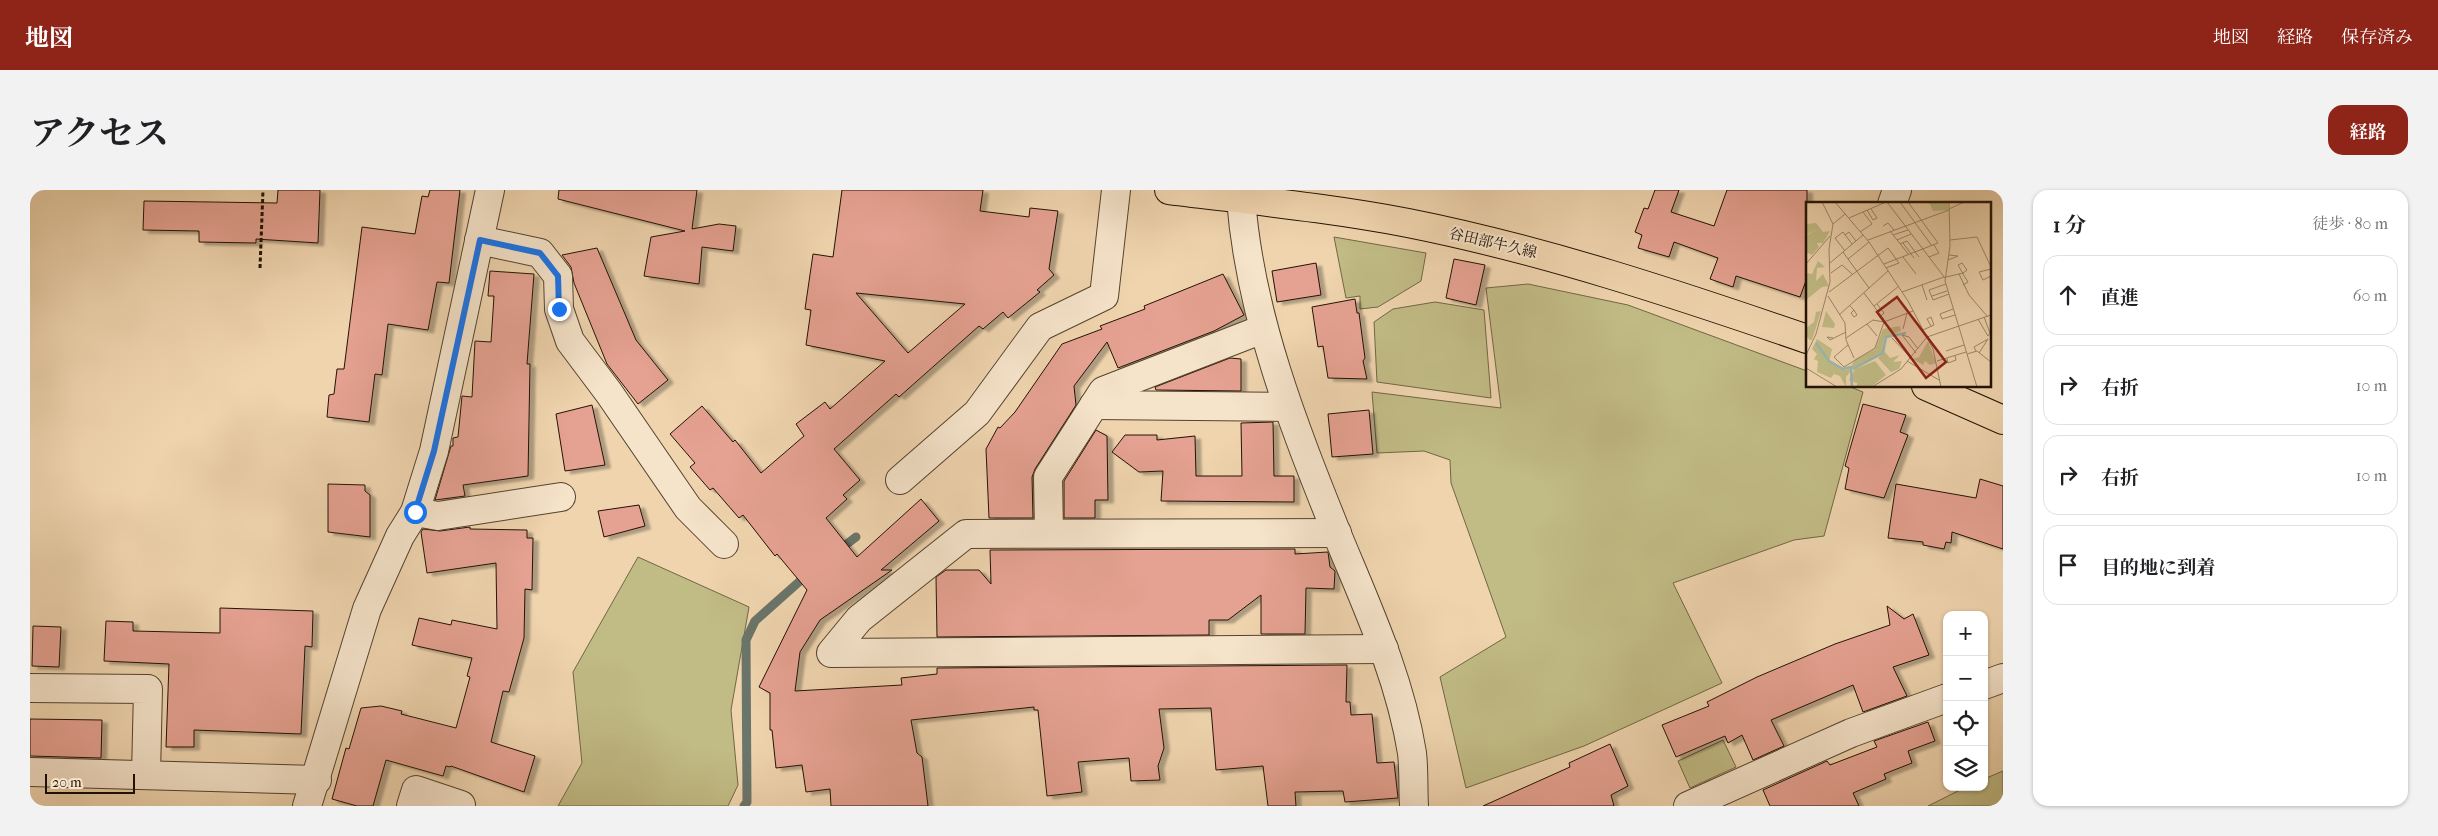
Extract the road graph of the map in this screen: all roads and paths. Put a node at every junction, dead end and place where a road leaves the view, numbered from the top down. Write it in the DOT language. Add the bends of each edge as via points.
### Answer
graph roads {
  1 [pos="263,190"];
  2 [pos="490,190"];
  3 [pos="1116,190"];
  4 [pos="1169,190"];
  5 [pos="1897,190"];
  6 [pos="1226,195"];
  7 [pos="1893,202"];
  8 [pos="480,240"];
  9 [pos="260,268"];
  10 [pos="1263,329"];
  11 [pos="1806,339"];
  12 [pos="1931,388"];
  13 [pos="1094,405"];
  14 [pos="1287,407"];
  15 [pos="2001,414"];
  16 [pos="900,480"];
  17 [pos="561,497"];
  18 [pos="415,512"];
  19 [pos="1048,532"];
  20 [pos="1337,533"];
  21 [pos="724,544"];
  22 [pos="1384,649"];
  23 [pos="2003,678"];
  24 [pos="1988,684"];
  25 [pos="30,688"];
  26 [pos="1943,699"];
  27 [pos="30,772"];
  28 [pos="146,775"];
  29 [pos="317,780"];
  30 [pos="461,804"];
  31 [pos="307,806"];
  32 [pos="411,806"];
  33 [pos="1414,806"];
  34 [pos="1688,806"];
  1 -- 9 [label="path"];
  2 -- 8 [label="street"];
  3 -- 16 [label="street" via="1104,296 1040,327 977,413"];
  4 -- 6 [label="main road, 谷田部牛久線"];
  5 -- 7 [label="street"];
  6 -- 10 [label="street" via="1242,224"];
  6 -- 11 [label="main road, 谷田部牛久線" via="1408,223 1555,257"];
  8 -- 18 [label="street" via="434,451"];
  8 -- 21 [label="street" via="540,253 558,276 559,309 570,342 688,508"];
  10 -- 13 [label="street" via="1103,391"];
  10 -- 14 [label="street"];
  12 -- 15 [label="main road"];
  13 -- 14 [label="street"];
  13 -- 19 [label="street" via="1048,477"];
  14 -- 20 [label="street"];
  17 -- 18 [label="street" via="438,516"];
  18 -- 29 [label="street" via="400,536 367,609"];
  19 -- 20 [label="street"];
  19 -- 22 [label="street" via="966,534 859,619 831,653"];
  20 -- 22 [label="street"];
  22 -- 33 [label="street" via="1406,722 1412,755"];
  23 -- 24 [label="street"];
  25 -- 28 [label="street" via="148,689"];
  26 -- 34 [label="street" via="1851,733"];
  27 -- 28 [label="street"];
  28 -- 29 [label="street"];
  29 -- 31 [label="street"];
  30 -- 32 [label="street" via="416,790"];
}
